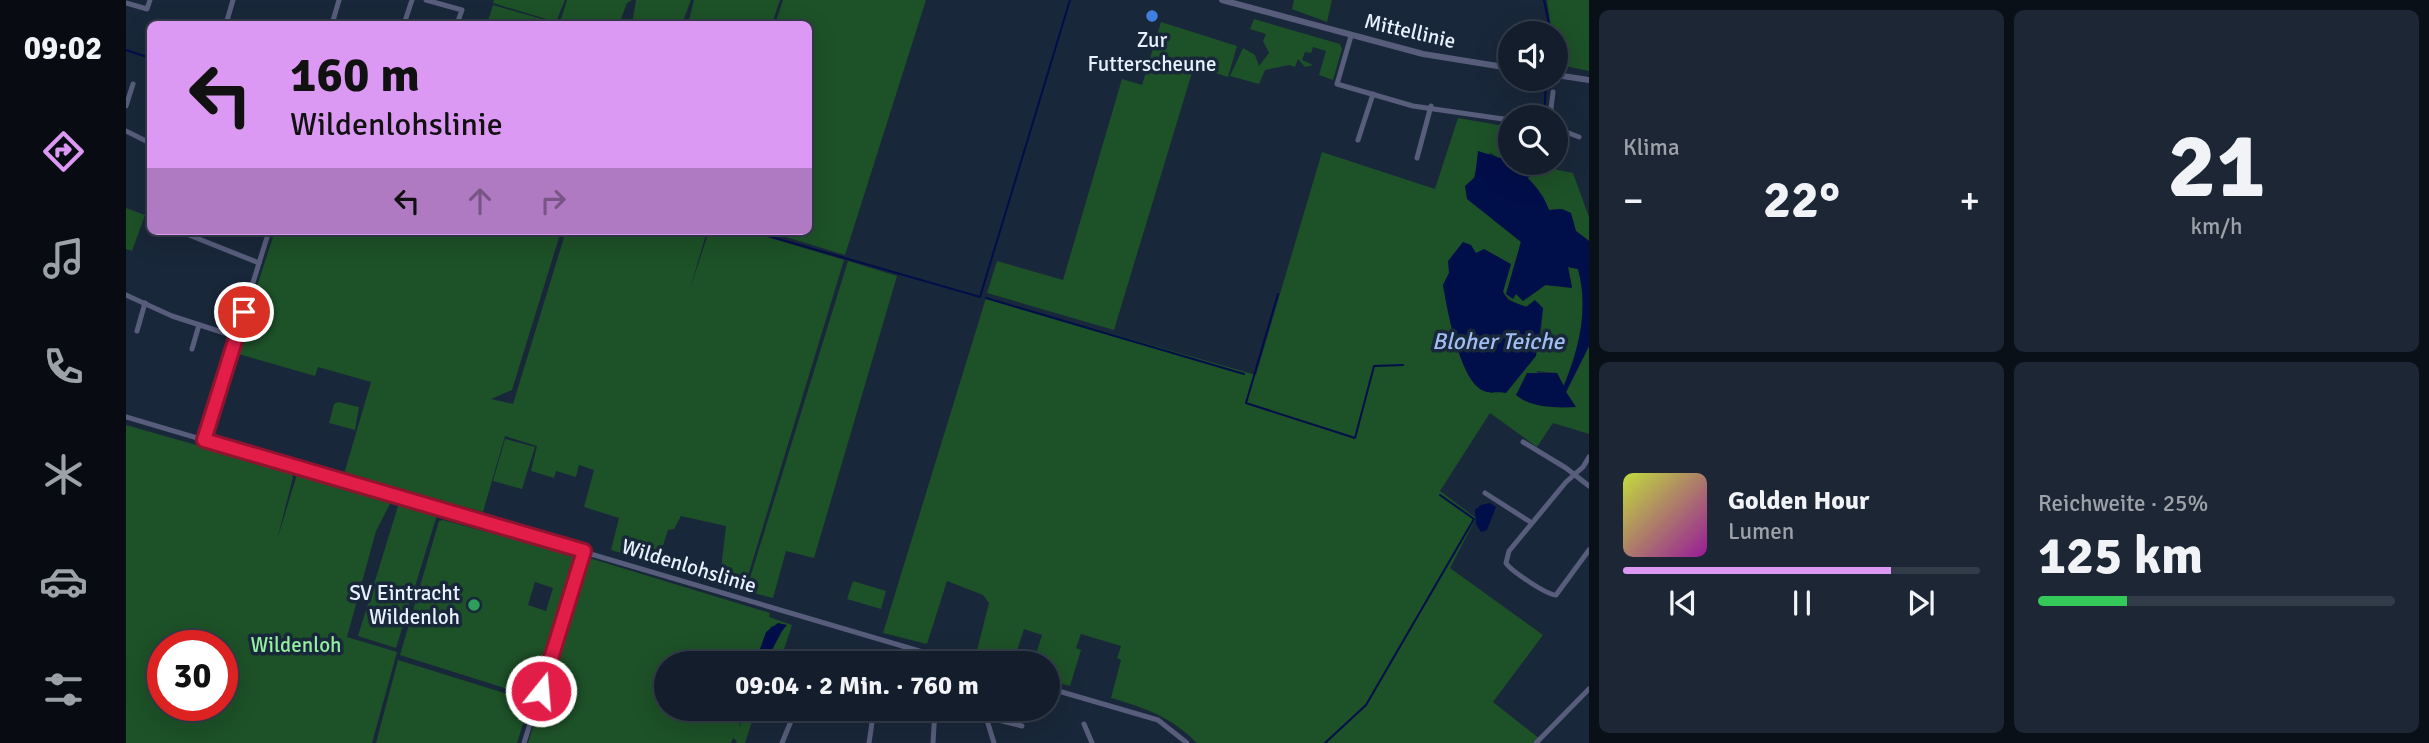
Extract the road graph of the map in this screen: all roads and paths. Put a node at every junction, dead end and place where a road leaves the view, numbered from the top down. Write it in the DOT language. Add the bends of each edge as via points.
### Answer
graph roads {
  1 [pos="150,0"];
  2 [pos="233,0"];
  3 [pos="339,0"];
  4 [pos="412,0"];
  5 [pos="426,0"];
  6 [pos="1222,0"];
  7 [pos="126,3"];
  8 [pos="227,21"];
  9 [pos="333,21"];
  10 [pos="405,21"];
  11 [pos="458,21"];
  12 [pos="1351,36"];
  13 [pos="1498,66"];
  14 [pos="1568,77"];
  15 [pos="1589,80"];
  16 [pos="132,84"];
  17 [pos="1553,92"];
  18 [pos="1373,94"];
  19 [pos="1551,105"];
  20 [pos="126,106"];
  21 [pos="1431,106"];
  22 [pos="1498,118"];
  23 [pos="126,131"];
  24 [pos="1568,133"];
  25 [pos="1579,137"];
  26 [pos="1358,140"];
  27 [pos="147,142"];
  28 [pos="1418,158"];
  29 [pos="190,235"];
  30 [pos="268,235"];
  31 [pos="259,263"];
  32 [pos="126,295"];
  33 [pos="145,303"];
  34 [pos="199,325"];
  35 [pos="137,331"];
  36 [pos="237,337"];
  37 [pos="192,349"];
  38 [pos="126,417"];
  39 [pos="204,440"];
  40 [pos="1523,442"];
  41 [pos="1589,457"];
  42 [pos="1574,474"];
  43 [pos="1589,486"];
  44 [pos="1485,493"];
  45 [pos="1532,523"];
  46 [pos="1589,550"];
  47 [pos="584,551"];
  48 [pos="920,651"];
  49 [pos="1589,689"];
  50 [pos="1060,691"];
  51 [pos="791,721"];
  52 [pos="872,721"];
  53 [pos="934,721"];
  54 [pos="987,721"];
  55 [pos="1002,721"];
  56 [pos="1084,724"];
  57 [pos="1022,726"];
  58 [pos="524,743"];
  59 [pos="782,743"];
  60 [pos="869,743"];
  61 [pos="933,743"];
  62 [pos="994,743"];
  63 [pos="1092,743"];
  64 [pos="1186,743"];
  65 [pos="1536,743"];
  1 -- 7 [label="street" via="147,9"];
  2 -- 8 [label="street"];
  3 -- 9 [label="street"];
  4 -- 10 [label="street"];
  5 -- 11 [label="street" via="462,10"];
  6 -- 12 [label="street, Mittellinie"];
  12 -- 13 [label="street, Mittellinie"];
  12 -- 18 [label="street" via="1337,84"];
  14 -- 15 [label="street"];
  16 -- 20 [label="street"];
  17 -- 19 [label="street"];
  18 -- 21 [label="street" via="1413,106"];
  18 -- 26 [label="street"];
  21 -- 22 [label="street"];
  21 -- 28 [label="street"];
  23 -- 27 [label="street"];
  24 -- 25 [label="street"];
  29 -- 31 [label="street"];
  30 -- 31 [label="street"];
  31 -- 36 [label="street"];
  32 -- 33 [label="street"];
  33 -- 34 [label="street"];
  33 -- 35 [label="street"];
  34 -- 36 [label="street"];
  34 -- 37 [label="street"];
  36 -- 39 [label="street"];
  38 -- 39 [label="street, Wildenlohslinie"];
  39 -- 47 [label="street, Wildenlohslinie"];
  40 -- 42 [label="street"];
  41 -- 42 [label="street"];
  42 -- 43 [label="street"];
  42 -- 45 [label="street"];
  44 -- 45 [label="street"];
  45 -- 46 [label="street" via="1509,551 1506,563 1550,595 1559,593"];
  47 -- 48 [label="street, Wildenlohslinie"];
  47 -- 58 [label="street"];
  49 -- 65 [label="street"];
  50 -- 64 [label="street" via="1158,720"];
  51 -- 59 [label="street"];
  52 -- 60 [label="street"];
  53 -- 61 [label="street"];
  54 -- 62 [label="street"];
  55 -- 57 [label="street"];
  56 -- 63 [label="street"];
}
